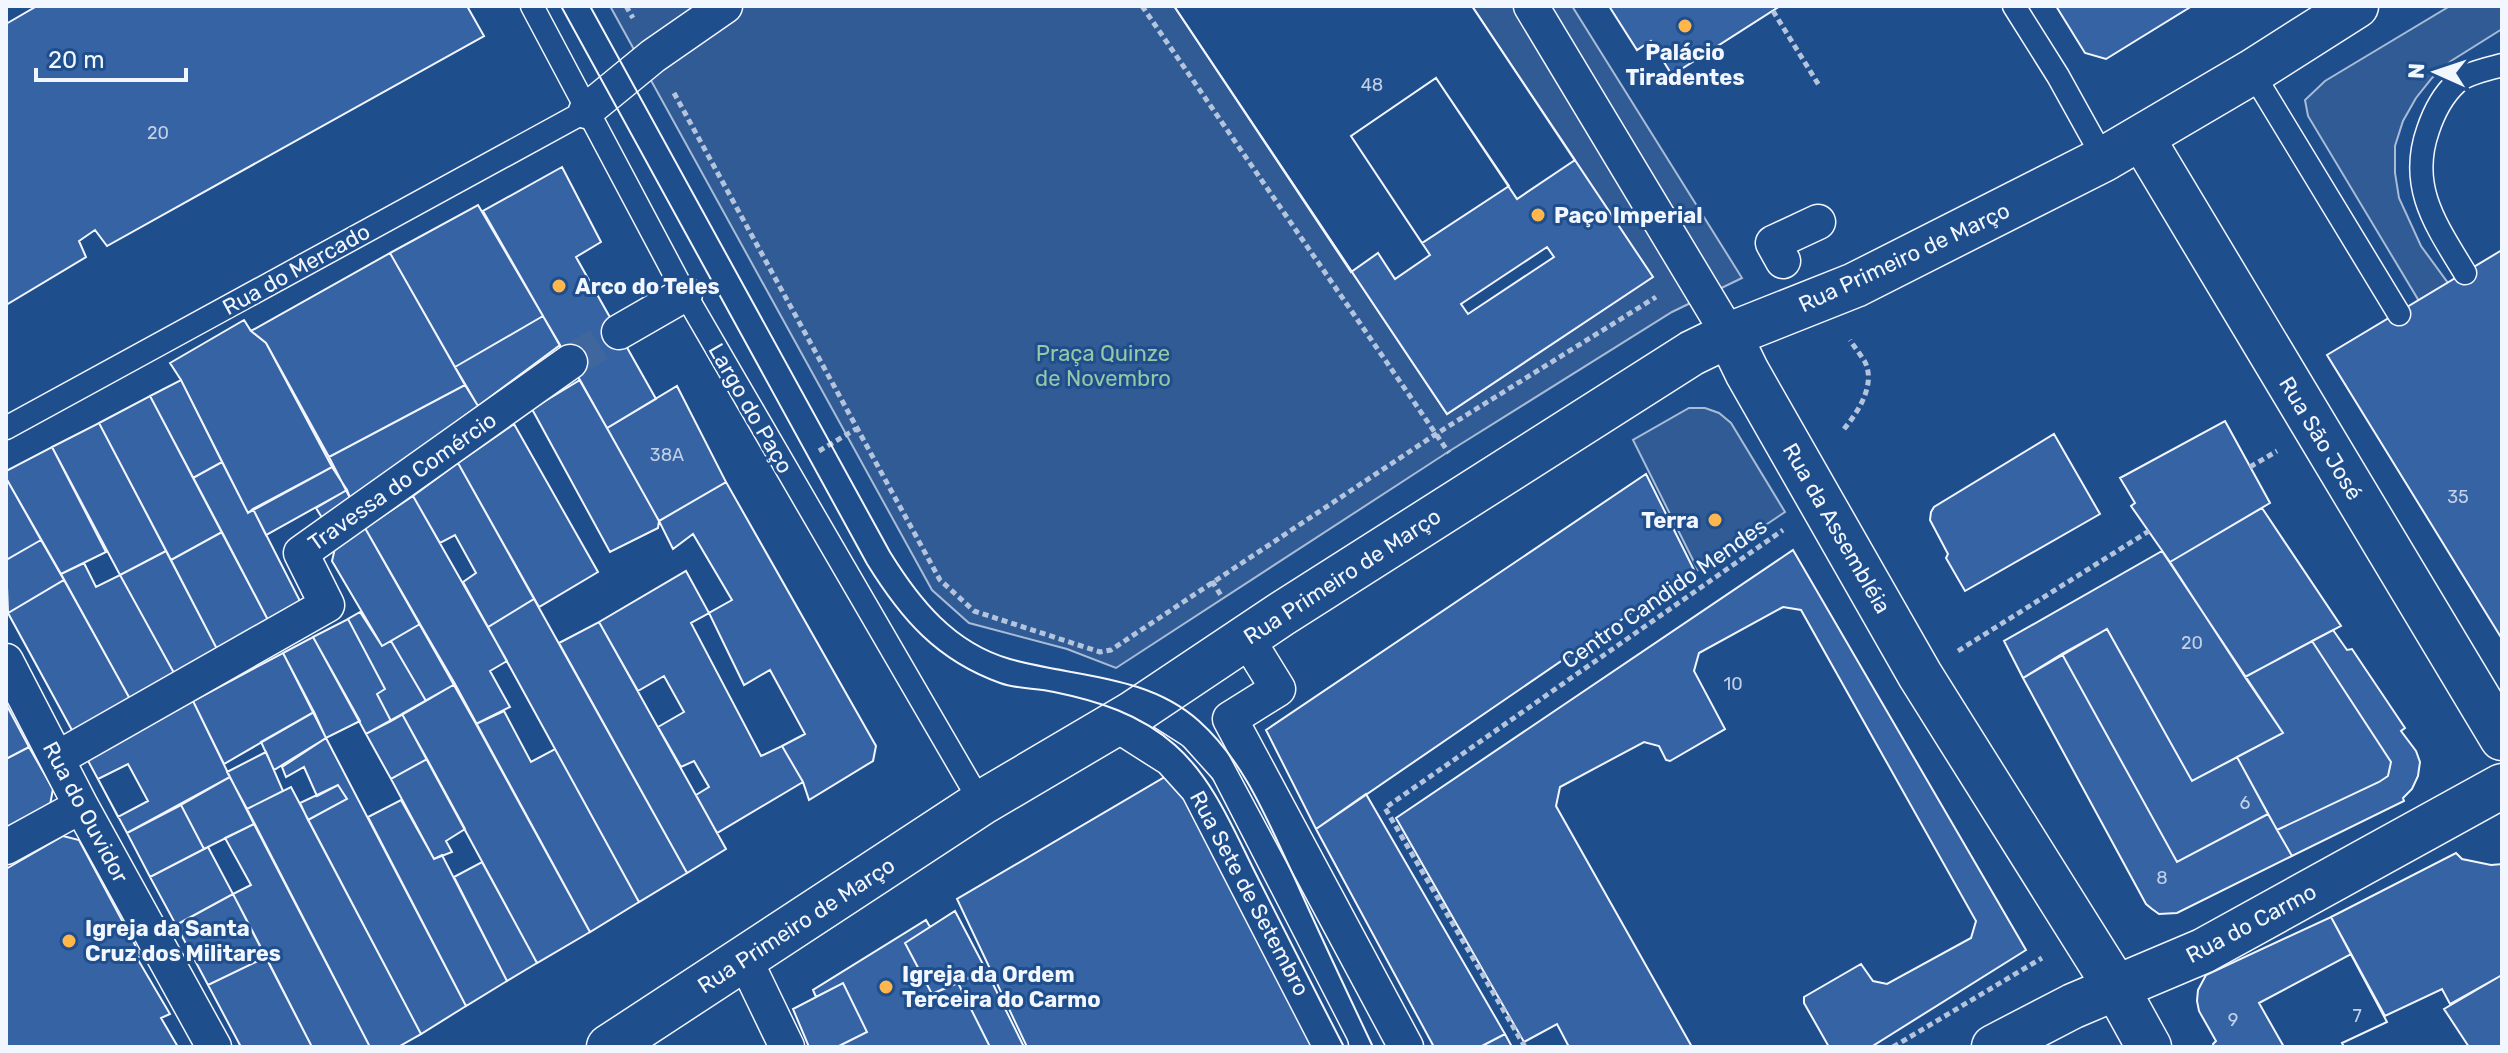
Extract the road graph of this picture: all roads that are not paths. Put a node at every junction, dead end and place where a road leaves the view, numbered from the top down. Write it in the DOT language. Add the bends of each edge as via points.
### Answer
graph roads {
  1 [pos="532,6"];
  2 [pos="725,6"];
  3 [pos="1531,6"];
  4 [pos="2014,6"];
  5 [pos="2356,6"];
  6 [pos="2502,65"];
  7 [pos="2252,72"];
  8 [pos="586,111"];
  9 [pos="2142,138"];
  10 [pos="2104,159"];
  11 [pos="1818,222"];
  12 [pos="1783,261"];
  13 [pos="2465,273"];
  14 [pos="685,294"];
  15 [pos="2399,314"];
  16 [pos="619,332"];
  17 [pos="1729,335"];
  18 [pos="570,362"];
  19 [pos="6,428"];
  20 [pos="1246,637"];
  21 [pos="6,661"];
  22 [pos="1116,724"];
  23 [pos="2502,738"];
  24 [pos="58,758"];
  25 [pos="2502,786"];
  26 [pos="981,803"];
  27 [pos="81,806"];
  28 [pos="6,847"];
  29 [pos="745,960"];
  30 [pos="2117,989"];
  31 [pos="214,1047"];
  32 [pos="609,1047"];
  33 [pos="787,1047"];
  34 [pos="1331,1047"];
  35 [pos="1406,1047"];
  36 [pos="1994,1047"];
  37 [pos="2149,1047"];
  1 -- 8 [label="lane, Largo do Paço"];
  2 -- 8 [label="street"];
  3 -- 17 [label="street, Rua da Assembléia"];
  4 -- 10 [label="lane"];
  5 -- 7 [label="street, Rua Primeiro de Março"];
  6 -- 13 [label="lane" via="2458,80 2436,108 2422,147 2421,183 2432,218"];
  7 -- 9 [label="street, Rua Primeiro de Março"];
  7 -- 15 [label="lane"];
  8 -- 14 [label="lane, Largo do Paço"];
  8 -- 19 [label="lane, Rua do Mercado"];
  9 -- 10 [label="street, Rua Primeiro de Março"];
  9 -- 23 [label="street, Rua São José"];
  10 -- 17 [label="street, Rua Primeiro de Março" via="1855,285"];
  11 -- 12 [label="street" via="1773,243"];
  14 -- 16 [label="street"];
  14 -- 26 [label="lane, Largo do Paço"];
  17 -- 20 [label="street, Rua Primeiro de Março" via="1692,353"];
  17 -- 30 [label="street, Rua da Assembléia" via="1920,675"];
  18 -- 24 [label="street, Travessa do Comércio" via="301,553 327,605"];
  20 -- 22 [label="street, Rua Primeiro de Março"];
  20 -- 35 [label="street" via="1278,689 1230,719"];
  21 -- 24 [label="street, Rua do Ouvidor"];
  22 -- 26 [label="street, Rua Primeiro de Março"];
  22 -- 34 [label="street, Rua Sete de Setembro" via="1171,759 1198,789"];
  24 -- 27 [label="street, Rua do Ouvidor"];
  25 -- 30 [label="street, Rua do Carmo" via="2203,951"];
  26 -- 29 [label="street, Rua Primeiro de Março"];
  27 -- 28 [label="street"];
  27 -- 31 [label="street, Rua do Ouvidor"];
  29 -- 32 [label="street, Rua Primeiro de Março"];
  29 -- 33 [label="street"];
  30 -- 36 [label="street, Rua do Carmo"];
  30 -- 37 [label="street, Rua da Assembléia"];
}
